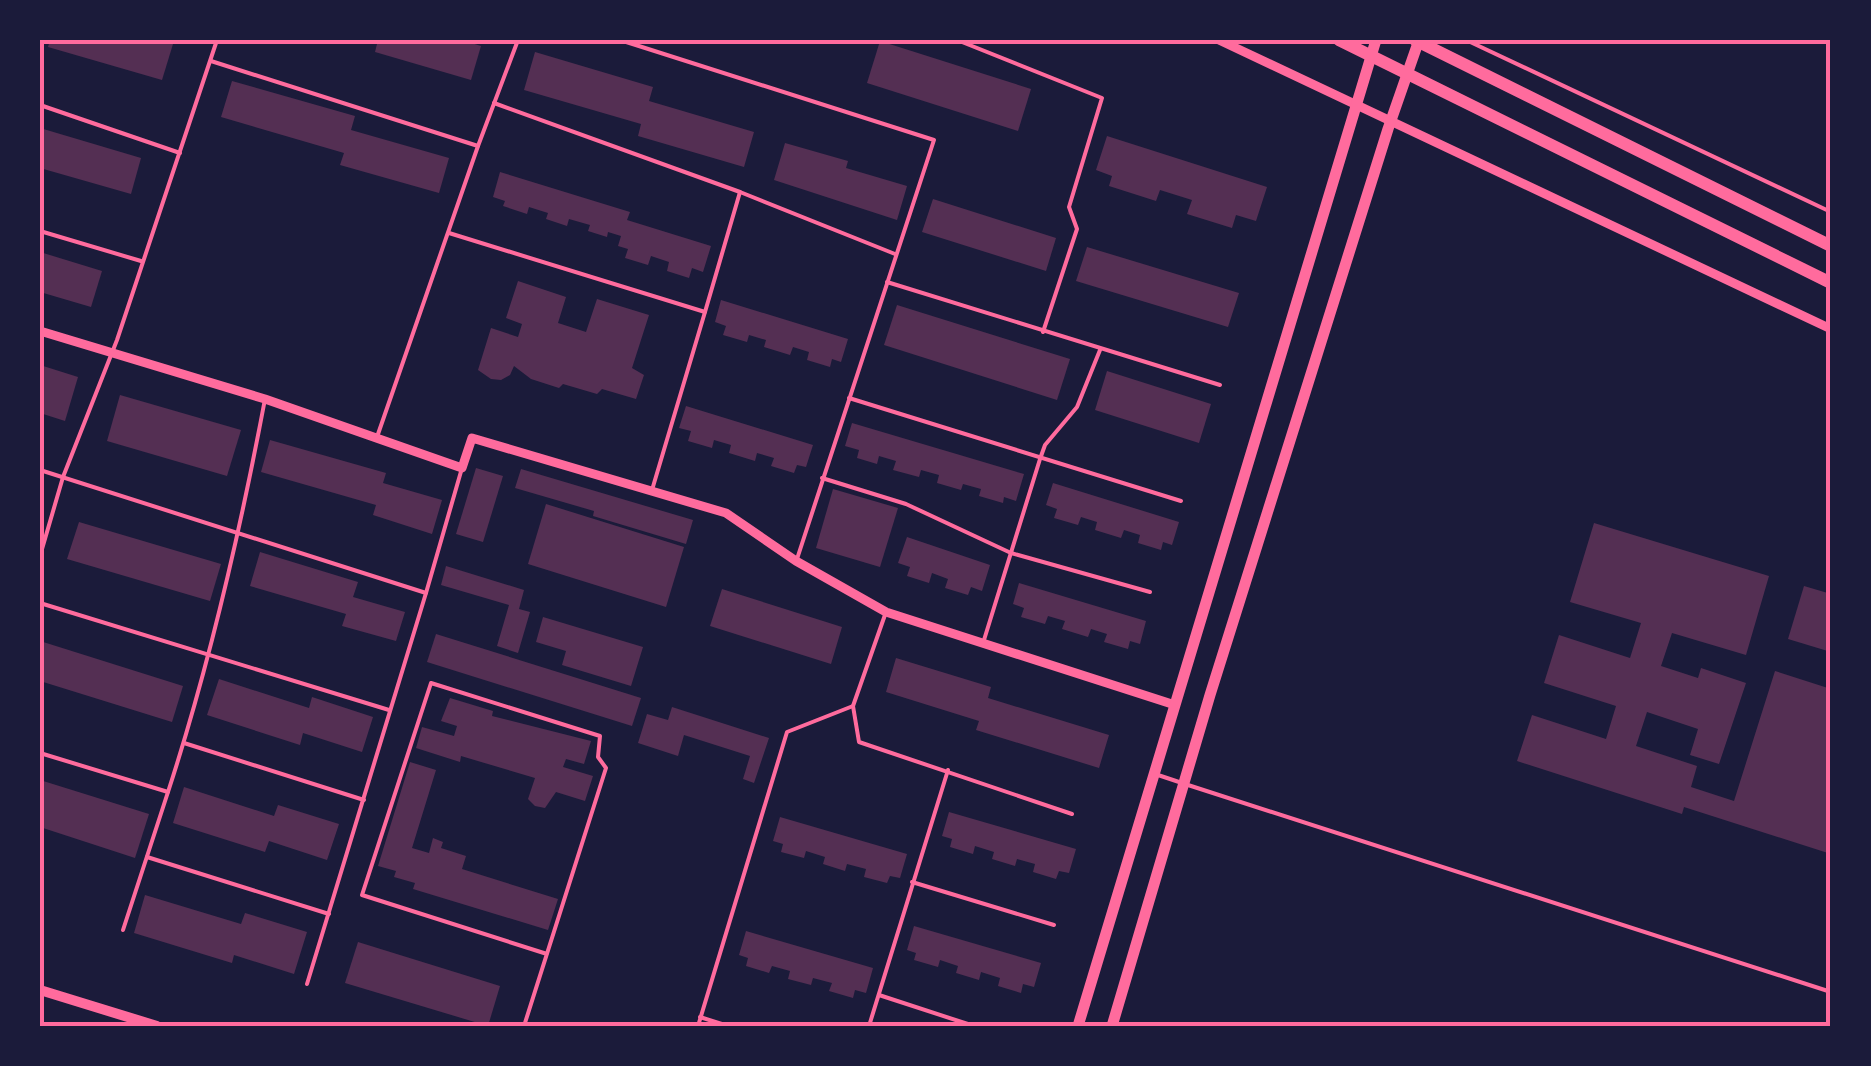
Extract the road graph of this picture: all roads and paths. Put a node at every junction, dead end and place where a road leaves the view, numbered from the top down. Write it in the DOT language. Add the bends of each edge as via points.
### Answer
graph roads {
  1 [pos="217,40"];
  2 [pos="518,40"];
  3 [pos="620,40"];
  4 [pos="957,40"];
  5 [pos="1219,40"];
  6 [pos="1339,40"];
  7 [pos="1376,40"];
  8 [pos="1466,40"];
  9 [pos="1417,41"];
  10 [pos="1370,56"];
  11 [pos="211,61"];
  12 [pos="1406,74"];
  13 [pos="494,103"];
  14 [pos="40,104"];
  15 [pos="1356,105"];
  16 [pos="1390,120"];
  17 [pos="478,146"];
  18 [pos="180,152"];
  19 [pos="740,192"];
  20 [pos="1831,212"];
  21 [pos="40,231"];
  22 [pos="448,232"];
  23 [pos="1831,246"];
  24 [pos="896,254"];
  25 [pos="143,262"];
  26 [pos="887,282"];
  27 [pos="1831,284"];
  28 [pos="705,312"];
  29 [pos="1831,330"];
  30 [pos="40,331"];
  31 [pos="1043,332"];
  32 [pos="1100,349"];
  33 [pos="112,352"];
  34 [pos="1220,385"];
  35 [pos="849,398"];
  36 [pos="265,399"];
  37 [pos="377,437"];
  38 [pos="1040,459"];
  39 [pos="462,468"];
  40 [pos="40,470"];
  41 [pos="63,477"];
  42 [pos="822,478"];
  43 [pos="651,491"];
  44 [pos="1181,501"];
  45 [pos="240,534"];
  46 [pos="1011,553"];
  47 [pos="40,556"];
  48 [pos="796,561"];
  49 [pos="1150,592"];
  50 [pos="426,593"];
  51 [pos="40,602"];
  52 [pos="886,612"];
  53 [pos="983,644"];
  54 [pos="209,657"];
  55 [pos="1175,705"];
  56 [pos="853,706"];
  57 [pos="391,711"];
  58 [pos="184,743"];
  59 [pos="40,753"];
  60 [pos="948,770"];
  61 [pos="1152,774"];
  62 [pos="1184,784"];
  63 [pos="168,792"];
  64 [pos="364,800"];
  65 [pos="1072,814"];
  66 [pos="147,857"];
  67 [pos="912,882"];
  68 [pos="329,914"];
  69 [pos="1054,926"];
  70 [pos="123,930"];
  71 [pos="547,954"];
  72 [pos="307,984"];
  73 [pos="40,990"];
  74 [pos="1831,992"];
  75 [pos="879,995"];
  76 [pos="700,1017"];
  77 [pos="157,1026"];
  78 [pos="524,1026"];
  79 [pos="698,1026"];
  80 [pos="728,1026"];
  81 [pos="868,1026"];
  82 [pos="974,1026"];
  83 [pos="1078,1026"];
  84 [pos="1112,1026"];
  1 -- 11 [label="lane"];
  2 -- 13 [label="lane"];
  3 -- 24 [label="lane" via="934,140"];
  4 -- 31 [label="lane" via="1102,98 1069,207 1078,229"];
  5 -- 15 [label="street"];
  6 -- 10 [label="main road"];
  7 -- 10 [label="main road"];
  8 -- 20 [label="lane"];
  9 -- 12 [label="main road"];
  9 -- 23 [label="main road"];
  10 -- 12 [label="main road"];
  10 -- 15 [label="main road"];
  11 -- 17 [label="lane"];
  11 -- 18 [label="lane"];
  12 -- 16 [label="main road"];
  12 -- 27 [label="main road"];
  13 -- 17 [label="lane"];
  13 -- 19 [label="lane"];
  14 -- 18 [label="lane"];
  15 -- 16 [label="street"];
  15 -- 55 [label="main road"];
  16 -- 29 [label="street"];
  16 -- 62 [label="main road"];
  17 -- 22 [label="lane"];
  18 -- 25 [label="lane"];
  19 -- 24 [label="lane"];
  19 -- 28 [label="lane"];
  21 -- 25 [label="lane"];
  22 -- 28 [label="lane"];
  22 -- 37 [label="lane"];
  24 -- 26 [label="lane"];
  25 -- 33 [label="lane"];
  26 -- 31 [label="lane"];
  26 -- 35 [label="lane"];
  28 -- 43 [label="lane"];
  30 -- 33 [label="street"];
  31 -- 32 [label="lane"];
  32 -- 34 [label="lane"];
  32 -- 38 [label="lane" via="1078,407"];
  33 -- 36 [label="street"];
  33 -- 41 [label="lane"];
  35 -- 38 [label="lane"];
  35 -- 42 [label="lane"];
  36 -- 37 [label="street"];
  36 -- 45 [label="lane"];
  37 -- 39 [label="street"];
  38 -- 44 [label="lane"];
  38 -- 46 [label="lane"];
  39 -- 43 [label="street" via="472,438"];
  39 -- 50 [label="lane"];
  40 -- 41 [label="lane"];
  41 -- 45 [label="lane"];
  41 -- 47 [label="lane"];
  42 -- 46 [label="lane" via="906,504"];
  42 -- 48 [label="lane"];
  43 -- 48 [label="street" via="726,513"];
  45 -- 50 [label="lane"];
  45 -- 54 [label="lane"];
  46 -- 49 [label="lane"];
  46 -- 53 [label="lane"];
  48 -- 52 [label="street"];
  50 -- 57 [label="lane"];
  51 -- 54 [label="lane"];
  52 -- 53 [label="street"];
  52 -- 56 [label="lane"];
  53 -- 55 [label="street"];
  54 -- 57 [label="lane"];
  54 -- 58 [label="lane"];
  55 -- 61 [label="main road"];
  56 -- 60 [label="lane" via="860,742"];
  56 -- 76 [label="lane" via="787,732"];
  57 -- 64 [label="lane"];
  58 -- 63 [label="lane"];
  58 -- 64 [label="lane"];
  59 -- 63 [label="lane"];
  60 -- 65 [label="lane"];
  60 -- 67 [label="lane"];
  61 -- 62 [label="lane"];
  61 -- 83 [label="main road"];
  62 -- 74 [label="lane"];
  62 -- 84 [label="main road"];
  63 -- 66 [label="lane"];
  64 -- 68 [label="lane"];
  66 -- 68 [label="lane"];
  66 -- 70 [label="lane"];
  67 -- 69 [label="lane"];
  67 -- 75 [label="lane"];
  68 -- 72 [label="lane"];
  71 -- 71 [label="lane" via="606,768 598,757 600,736 431,682 362,895"];
  71 -- 78 [label="lane"];
  73 -- 77 [label="street"];
  75 -- 81 [label="lane"];
  75 -- 82 [label="lane"];
  76 -- 79 [label="lane"];
  76 -- 80 [label="lane"];
}
